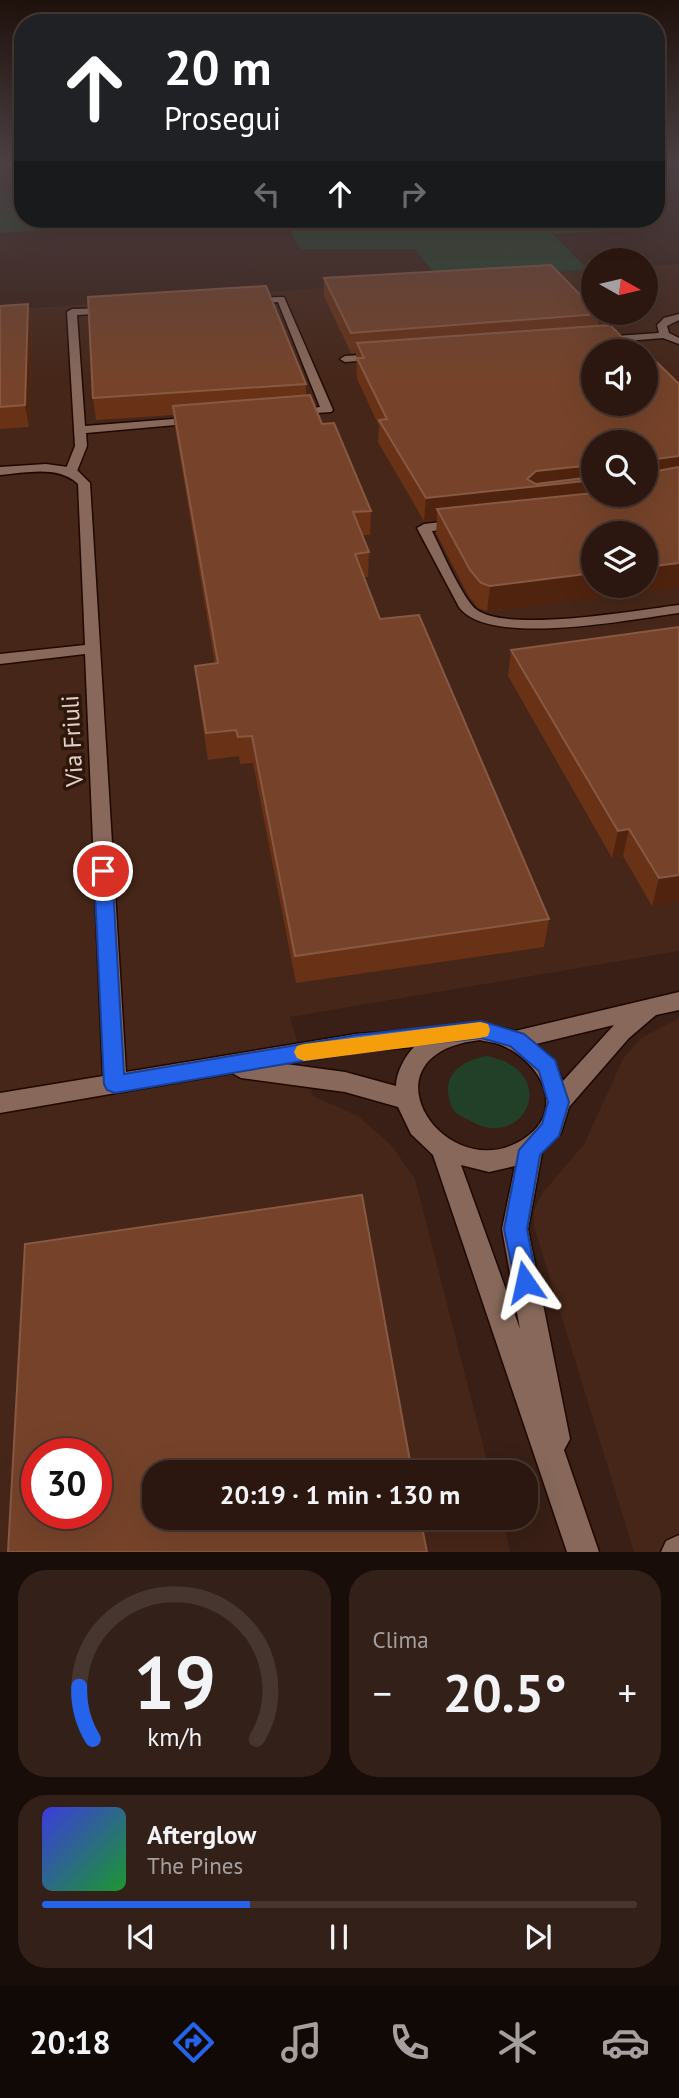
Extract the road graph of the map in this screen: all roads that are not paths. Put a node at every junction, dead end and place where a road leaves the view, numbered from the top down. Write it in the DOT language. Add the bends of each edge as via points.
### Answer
graph roads {
  1 [pos="229,303"];
  2 [pos="123,309"];
  3 [pos="679,317"];
  4 [pos="664,335"];
  5 [pos="617,339"];
  6 [pos="679,341"];
  7 [pos="386,356"];
  8 [pos="345,359"];
  9 [pos="286,413"];
  10 [pos="217,419"];
  11 [pos="80,430"];
  12 [pos="0,471"];
  13 [pos="71,471"];
  14 [pos="478,522"];
  15 [pos="679,609"];
  16 [pos="91,649"];
  17 [pos="0,659"];
  18 [pos="679,1000"];
  19 [pos="653,1005"];
  20 [pos="445,1035"];
  21 [pos="517,1040"];
  22 [pos="224,1066"];
  23 [pos="115,1084"];
  24 [pos="408,1100"];
  25 [pos="0,1102"];
  26 [pos="559,1102"];
  27 [pos="443,1148"];
  28 [pos="530,1150"];
  29 [pos="565,1494"];
  30 [pos="583,1552"];
  1 -- 9 [label="street" via="282,299 327,410"];
  2 -- 11 [label="street" via="72,312"];
  3 -- 4 [label="street" via="662,325"];
  4 -- 5 [label="street"];
  4 -- 6 [label="street"];
  7 -- 8 [label="street"];
  10 -- 11 [label="street"];
  11 -- 13 [label="street" via="81,446"];
  12 -- 13 [label="street"];
  13 -- 16 [label="street, Via Friuli" via="84,483"];
  14 -- 15 [label="street" via="424,528 471,612 489,623 522,625"];
  16 -- 17 [label="street"];
  16 -- 23 [label="street, Via Friuli"];
  18 -- 19 [label="street"];
  19 -- 21 [label="street"];
  19 -- 26 [label="street" via="621,1032"];
  20 -- 21 [label="street" via="481,1030"];
  20 -- 22 [label="street"];
  20 -- 24 [label="street" via="422,1051 409,1074"];
  21 -- 26 [label="street" via="548,1066"];
  22 -- 23 [label="street"];
  22 -- 24 [label="street" via="345,1082"];
  23 -- 25 [label="street"];
  24 -- 27 [label="street" via="419,1127"];
  26 -- 28 [label="street" via="551,1129"];
  27 -- 28 [label="street" via="488,1161"];
  27 -- 29 [label="street"];
  28 -- 29 [label="street" via="515,1229"];
  29 -- 30 [label="street"];
}
